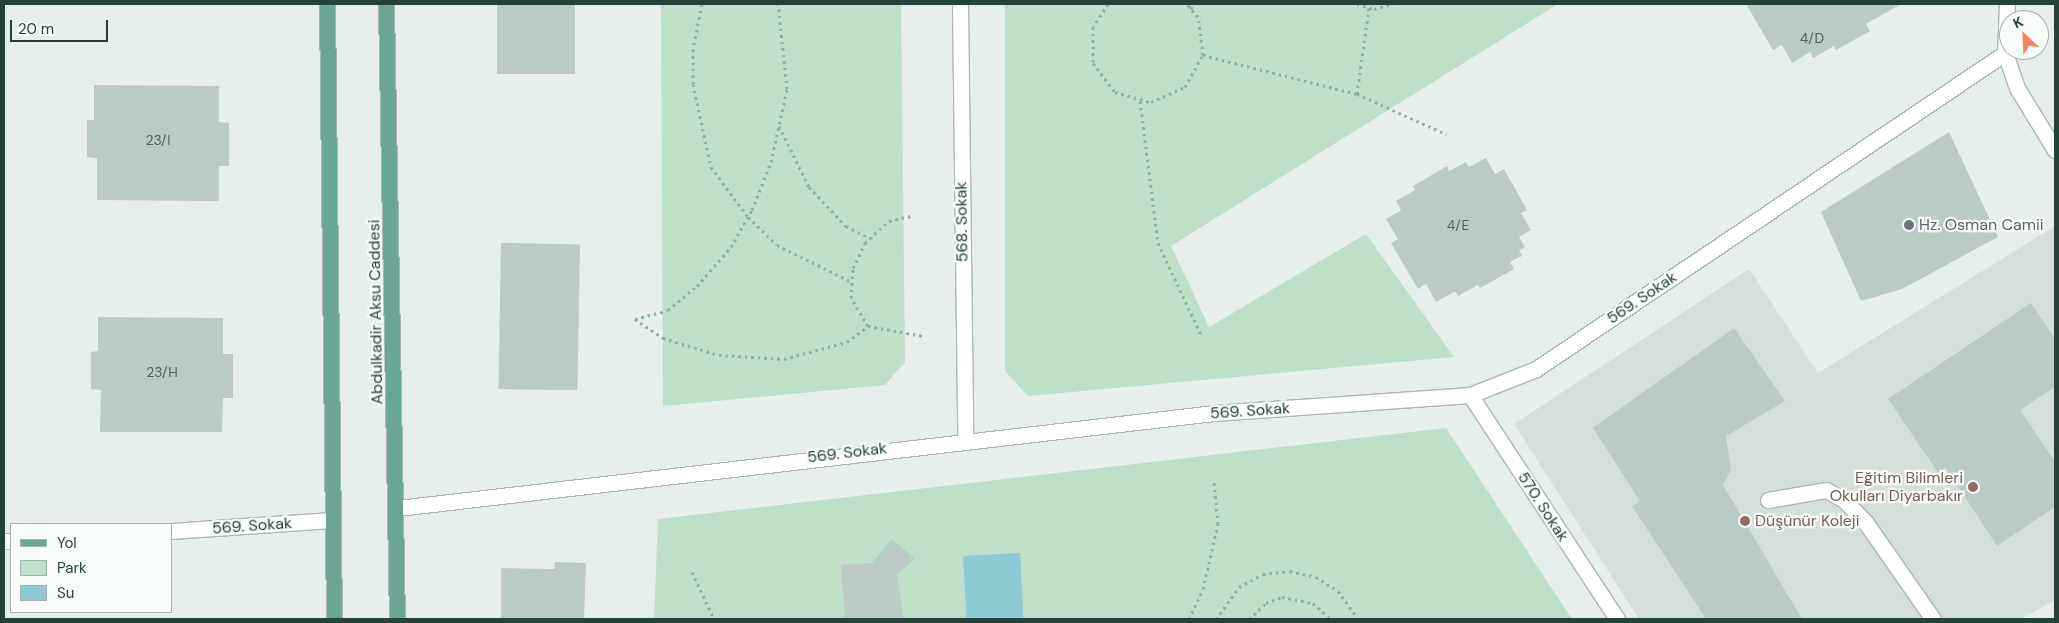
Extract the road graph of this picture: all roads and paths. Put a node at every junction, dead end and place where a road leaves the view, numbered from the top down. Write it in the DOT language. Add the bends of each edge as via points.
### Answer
graph roads {
  1 [pos="327,4"];
  2 [pos="386,4"];
  3 [pos="702,4"];
  4 [pos="778,4"];
  5 [pos="960,4"];
  6 [pos="1108,4"];
  7 [pos="1187,4"];
  8 [pos="1194,4"];
  9 [pos="1357,4"];
  10 [pos="1392,4"];
  11 [pos="1370,8"];
  12 [pos="1191,9"];
  13 [pos="1203,55"];
  14 [pos="1999,57"];
  15 [pos="2007,60"];
  16 [pos="1357,94"];
  17 [pos="1140,101"];
  18 [pos="779,126"];
  19 [pos="1446,134"];
  20 [pos="2055,150"];
  21 [pos="911,216"];
  22 [pos="748,217"];
  23 [pos="870,238"];
  24 [pos="852,282"];
  25 [pos="868,326"];
  26 [pos="1201,335"];
  27 [pos="923,336"];
  28 [pos="1470,395"];
  29 [pos="965,440"];
  30 [pos="1214,482"];
  31 [pos="1768,500"];
  32 [pos="398,508"];
  33 [pos="332,520"];
  34 [pos="172,531"];
  35 [pos="692,572"];
  36 [pos="334,619"];
  37 [pos="397,619"];
  38 [pos="714,619"];
  39 [pos="1189,619"];
  40 [pos="1216,619"];
  41 [pos="1249,619"];
  42 [pos="1330,619"];
  43 [pos="1358,619"];
  44 [pos="1617,619"];
  45 [pos="1933,619"];
  1 -- 33 [label="main road"];
  2 -- 32 [label="main road, Abdulkadir Aksu Caddesi"];
  3 -- 22 [label="path" via="692,49 700,126 711,167"];
  4 -- 18 [label="path" via="787,89"];
  5 -- 29 [label="street, 568. Sokak"];
  6 -- 17 [label="path" via="1093,27 1093,63 1116,92"];
  7 -- 12 [label="path"];
  8 -- 12 [label="path"];
  9 -- 11 [label="path"];
  10 -- 11 [label="path"];
  11 -- 16 [label="path"];
  12 -- 13 [label="path" via="1203,36"];
  13 -- 16 [label="path"];
  13 -- 17 [label="path" via="1185,88 1169,97"];
  14 -- 28 [label="street, 569. Sokak" via="1536,369"];
  15 -- 20 [label="street" via="2016,88"];
  16 -- 19 [label="path"];
  17 -- 26 [label="path" via="1158,243"];
  18 -- 22 [label="path" via="772,162"];
  18 -- 23 [label="path" via="809,187 846,226"];
  21 -- 23 [label="path" via="889,221"];
  22 -- 24 [label="path" via="777,245"];
  22 -- 25 [label="path" via="731,247 697,286 668,310 635,319 663,338 719,355 784,360 848,342"];
  23 -- 24 [label="path" via="852,268"];
  24 -- 25 [label="path" via="851,298"];
  25 -- 27 [label="path"];
  28 -- 29 [label="street, 569. Sokak" via="1214,413"];
  28 -- 44 [label="street, 570. Sokak"];
  29 -- 32 [label="street, 569. Sokak"];
  30 -- 39 [label="path" via="1218,524 1203,589"];
  31 -- 45 [label="street" via="1826,490 1844,500 1866,524"];
  32 -- 37 [label="main road, Abdulkadir Aksu Caddesi"];
  33 -- 34 [label="street, 569. Sokak"];
  33 -- 36 [label="main road"];
  35 -- 38 [label="path"];
  40 -- 43 [label="path" via="1239,587 1263,574 1290,571 1316,577 1338,591"];
  41 -- 42 [label="path" via="1266,603 1282,597 1313,603"];
}
